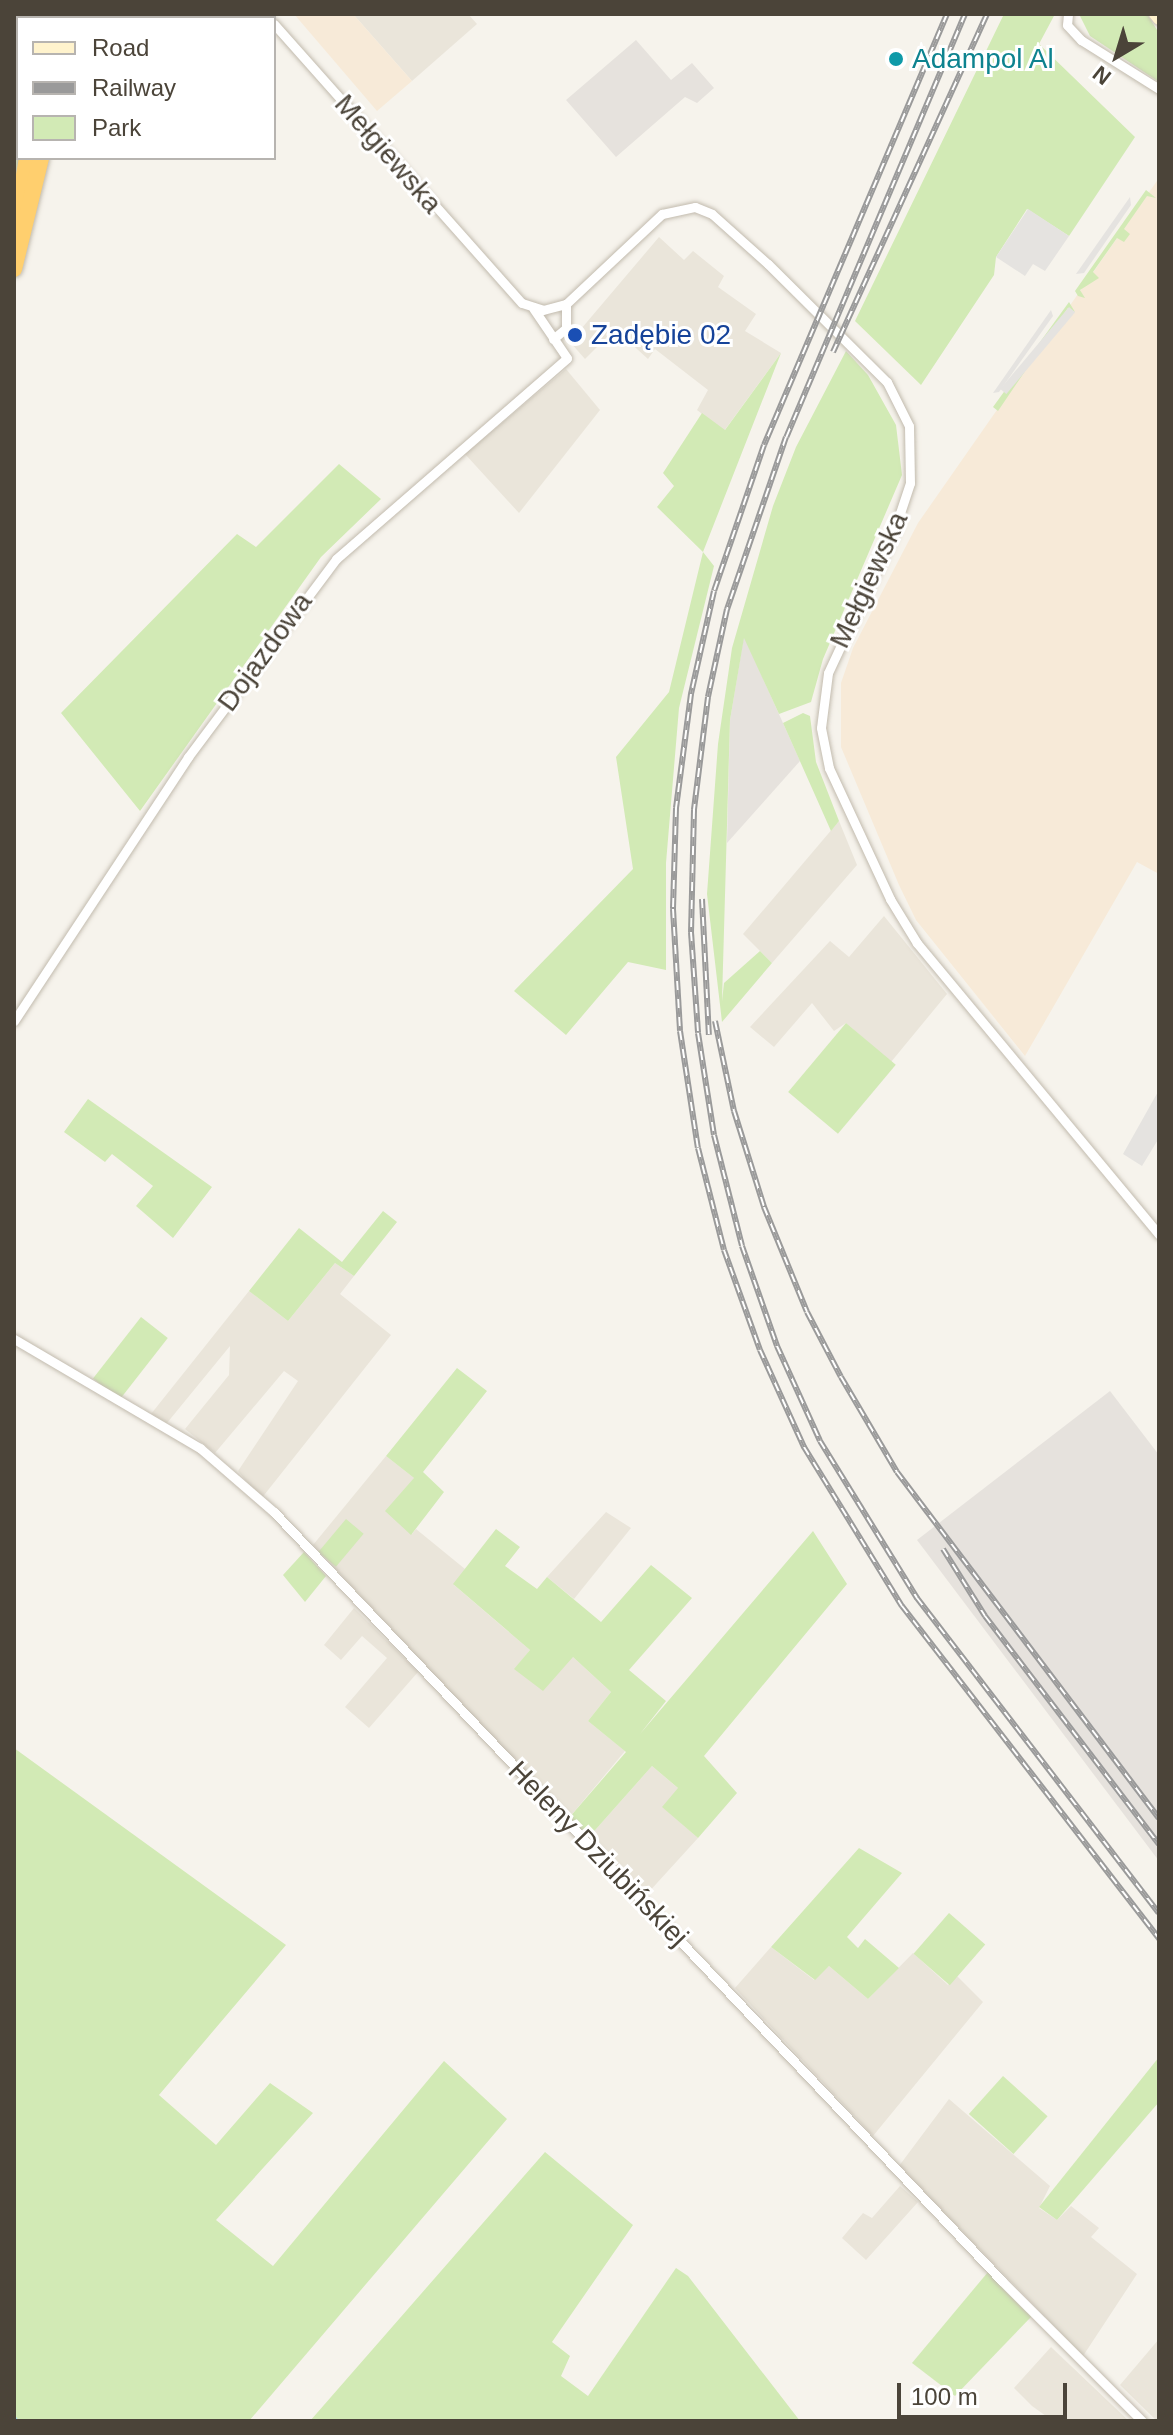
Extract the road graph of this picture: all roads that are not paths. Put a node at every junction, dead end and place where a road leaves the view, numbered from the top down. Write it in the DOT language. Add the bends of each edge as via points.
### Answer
graph roads {
  1 [pos="1068,14"];
  2 [pos="276,26"];
  3 [pos="1159,89"];
  4 [pos="27,160"];
  5 [pos="41,160"];
  6 [pos="14,234"];
  7 [pos="14,269"];
  8 [pos="566,304"];
  9 [pos="533,308"];
  10 [pos="553,339"];
  11 [pos="14,1021"];
  12 [pos="1159,1235"];
  13 [pos="14,1339"];
  14 [pos="1142,2421"];
  1 -- 3 [label="street" via="1067,25 1081,40"];
  2 -- 9 [label="street, Mełgiewska" via="512,296"];
  4 -- 6 [label="highway"];
  5 -- 7 [label="highway"];
  8 -- 9 [label="street"];
  8 -- 10 [label="street" via="566,328"];
  8 -- 12 [label="street, Mełgiewska" via="662,214 695,207 712,214 768,264 893,390 909,426 910,483 901,516 828,673 821,728 829,768 890,899 917,943"];
  9 -- 10 [label="street, Mełgiewska"];
  10 -- 11 [label="street, Dojazdowa" via="567,358 405,496 316,582 188,757"];
  13 -- 14 [label="street, Heleny Dziubińskiej" via="196,1445 274,1512 992,2271"];
}
